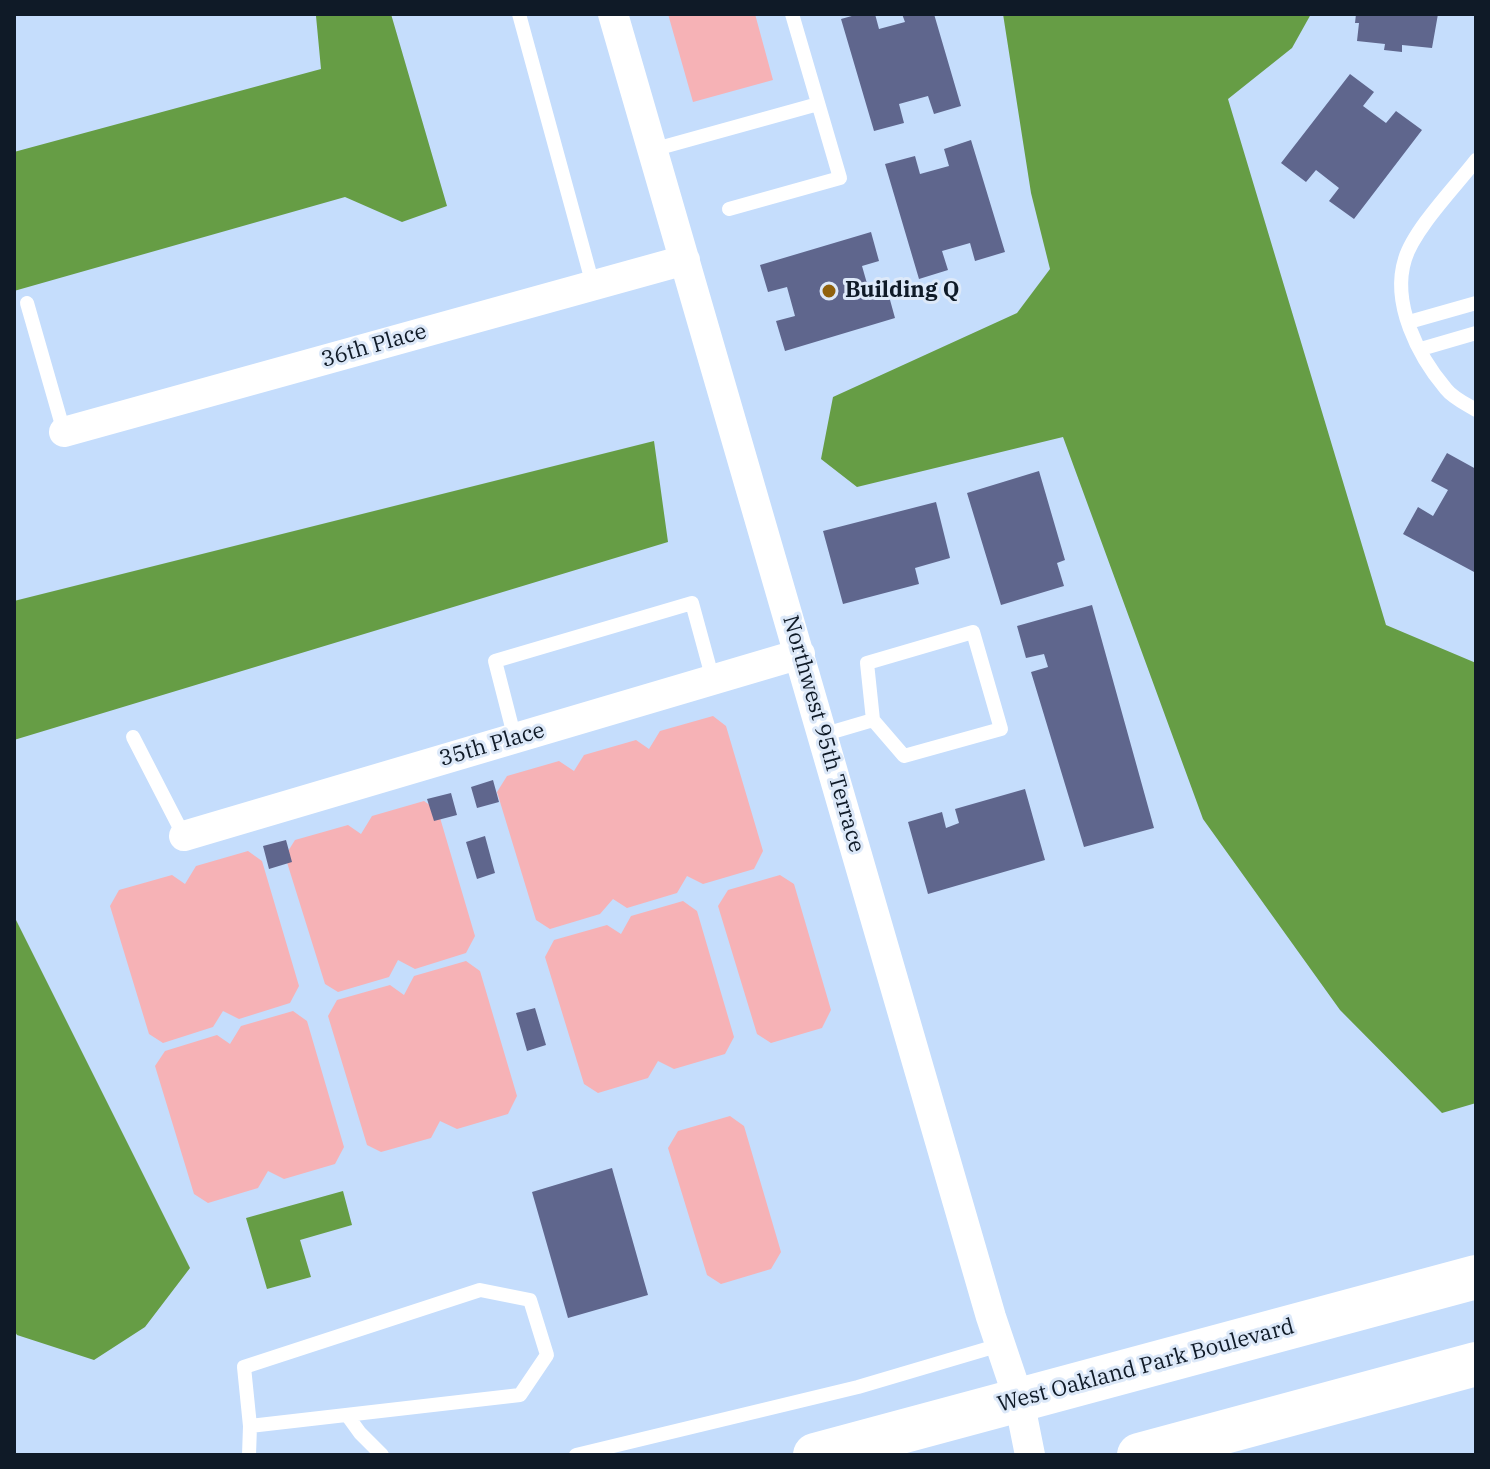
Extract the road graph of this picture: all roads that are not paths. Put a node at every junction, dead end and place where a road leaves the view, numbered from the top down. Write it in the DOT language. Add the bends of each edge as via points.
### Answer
graph roads {
  1 [pos="519,14"];
  2 [pos="613,14"];
  3 [pos="792,14"];
  4 [pos="818,104"];
  5 [pos="652,150"];
  6 [pos="1476,160"];
  7 [pos="729,209"];
  8 [pos="685,260"];
  9 [pos="593,285"];
  10 [pos="27,303"];
  11 [pos="1476,303"];
  12 [pos="1409,322"];
  13 [pos="1476,333"];
  14 [pos="1421,349"];
  15 [pos="1476,410"];
  16 [pos="64,432"];
  17 [pos="800,654"];
  18 [pos="713,680"];
  19 [pos="873,720"];
  20 [pos="822,735"];
  21 [pos="133,737"];
  22 [pos="515,739"];
  23 [pos="184,836"];
  24 [pos="1476,1277"];
  25 [pos="1000,1345"];
  26 [pos="1476,1364"];
  27 [pos="1019,1400"];
  28 [pos="347,1415"];
  29 [pos="250,1426"];
  30 [pos="249,1455"];
  31 [pos="382,1455"];
  32 [pos="576,1455"];
  33 [pos="815,1455"];
  34 [pos="1030,1455"];
  35 [pos="1139,1455"];
  1 -- 9 [label="lane"];
  2 -- 5 [label="street, Northwest 95th Terrace"];
  3 -- 4 [label="lane"];
  4 -- 5 [label="lane"];
  4 -- 7 [label="lane" via="840,178"];
  5 -- 8 [label="street, Northwest 95th Terrace"];
  6 -- 12 [label="lane" via="1414,239 1404,261 1403,304"];
  8 -- 9 [label="street, 36th Place"];
  8 -- 17 [label="street, Northwest 95th Terrace"];
  9 -- 16 [label="street, 36th Place"];
  10 -- 16 [label="lane"];
  11 -- 12 [label="lane"];
  12 -- 14 [label="lane"];
  13 -- 14 [label="lane"];
  14 -- 15 [label="lane" via="1448,392"];
  17 -- 18 [label="street, 35th Place"];
  17 -- 20 [label="street, Northwest 95th Terrace"];
  18 -- 22 [label="street, 35th Place"];
  18 -- 22 [label="lane" via="692,603 495,661"];
  19 -- 19 [label="lane" via="904,756 1001,729 973,632 867,663"];
  19 -- 20 [label="lane"];
  20 -- 25 [label="street, Northwest 95th Terrace"];
  21 -- 23 [label="lane"];
  22 -- 23 [label="street, 35th Place"];
  24 -- 27 [label="main road, West Oakland Park Boulevard"];
  25 -- 27 [label="street, Northwest 95th Terrace"];
  25 -- 32 [label="lane" via="858,1387"];
  26 -- 35 [label="main road"];
  27 -- 33 [label="main road, West Oakland Park Boulevard"];
  27 -- 34 [label="street, Northwest 95th Terrace"];
  28 -- 29 [label="lane"];
  28 -- 29 [label="lane" via="520,1395 547,1355 530,1300 480,1290 244,1367"];
  28 -- 31 [label="lane"];
  29 -- 30 [label="lane"];
}
